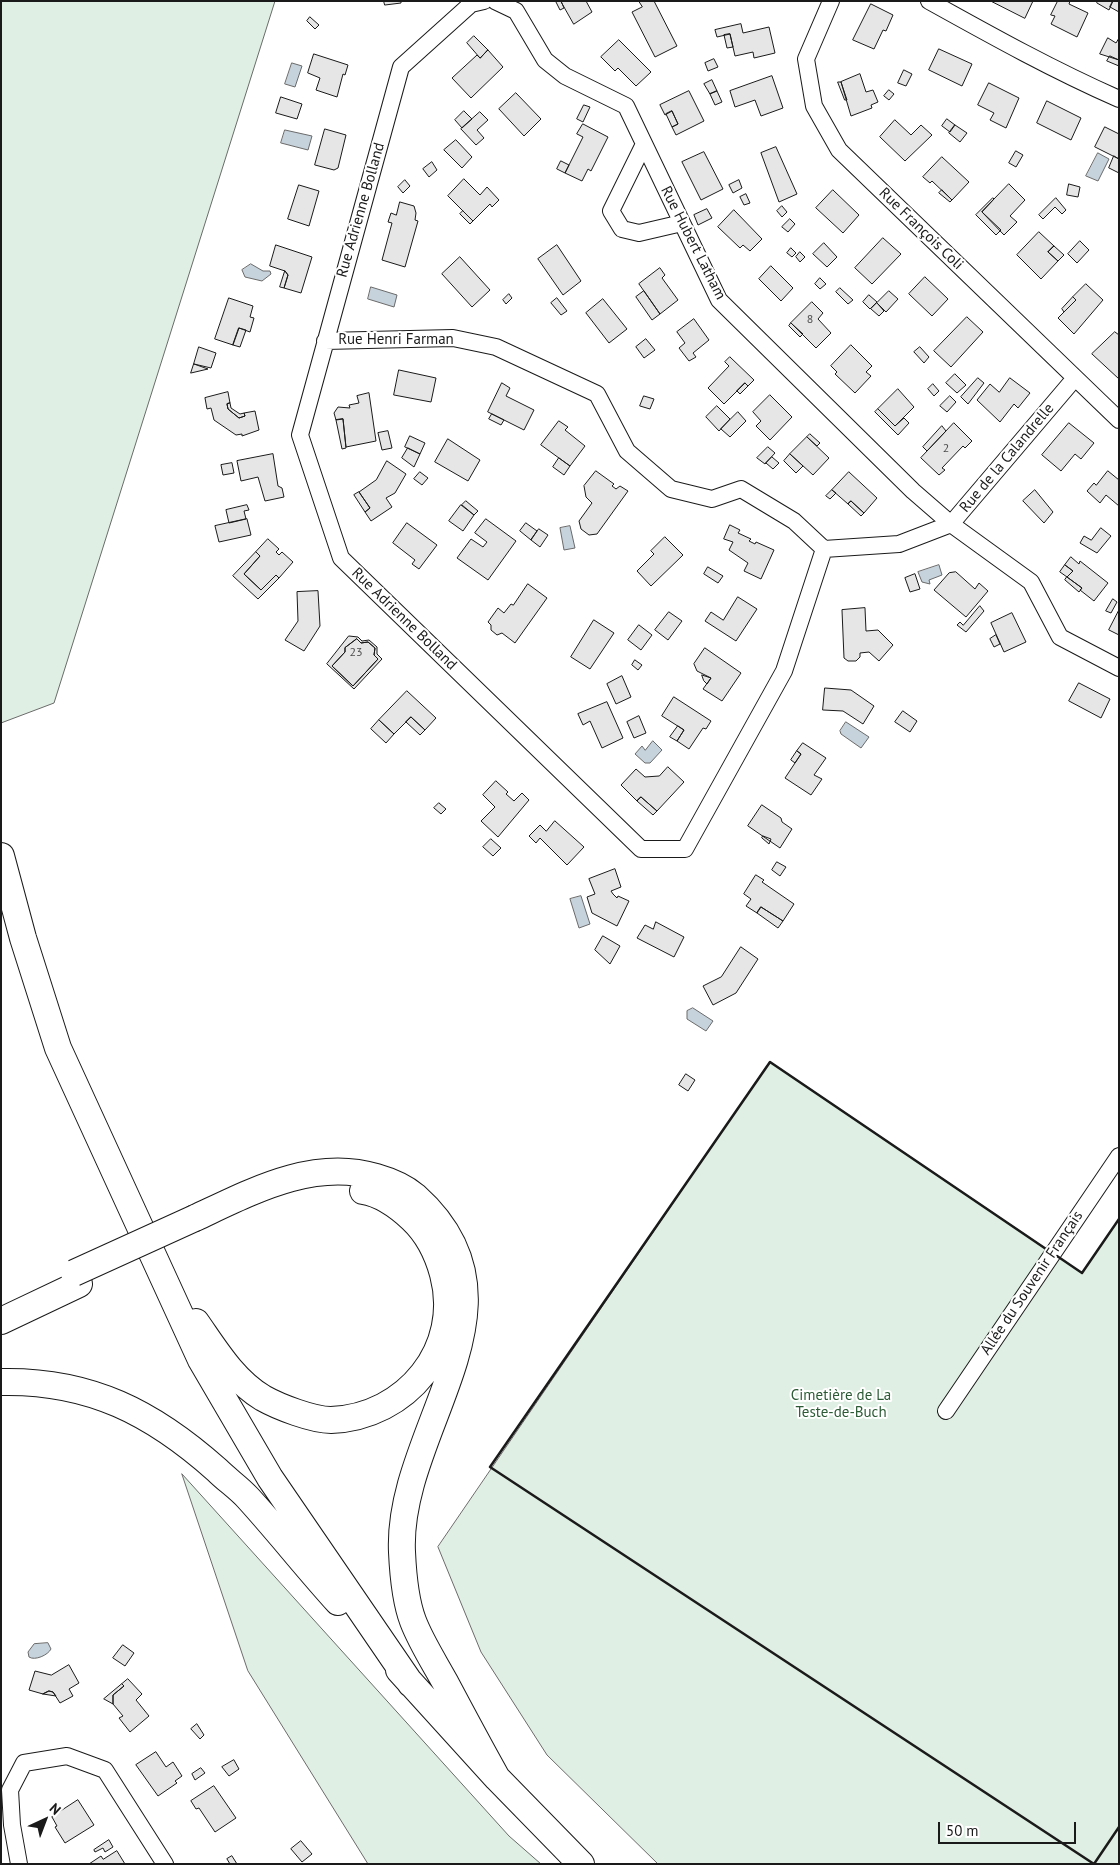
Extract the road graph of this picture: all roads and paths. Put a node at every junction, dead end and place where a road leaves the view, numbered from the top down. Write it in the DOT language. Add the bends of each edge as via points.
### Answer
graph roads {
  1 [pos="484,1"];
  2 [pos="495,1"];
  3 [pos="831,1"];
  4 [pos="929,1"];
  5 [pos="1119,98"];
  6 [pos="644,144"];
  7 [pos="682,223"];
  8 [pos="325,341"];
  9 [pos="1075,378"];
  10 [pos="1119,420"];
  11 [pos="951,524"];
  12 [pos="824,549"];
  13 [pos="1119,668"];
  14 [pos="1,856"];
  15 [pos="1119,1156"];
  16 [pos="197,1224"];
  17 [pos="161,1273"];
  18 [pos="76,1279"];
  19 [pos="1,1304"];
  20 [pos="1,1321"];
  21 [pos="1,1382"];
  22 [pos="946,1411"];
  23 [pos="411,1684"];
  24 [pos="497,1778"];
  25 [pos="19,1864"];
  26 [pos="165,1864"];
  27 [pos="580,1864"];
  1 -- 8 [label="street, Rue Adrienne Bolland" via="471,4 401,67"];
  2 -- 6 [label="street, Rue Hubert Latham" via="516,10 545,60 565,76 626,106"];
  3 -- 9 [label="street, Rue François Coli" via="806,59 814,106 839,150"];
  4 -- 5 [label="street" via="1029,57"];
  6 -- 7 [label="street, Rue Hubert Latham"];
  6 -- 7 [label="street" via="611,211 622,229 639,233"];
  7 -- 11 [label="street, Rue Hubert Latham" via="719,300 913,491"];
  8 -- 12 [label="street, Rue Henri Farman" via="453,338 496,348 597,394 627,451 671,489 712,499 741,489 794,521"];
  8 -- 12 [label="street, Rue Adrienne Bolland" via="300,435 341,558 641,849 685,849 784,671"];
  9 -- 10 [label="street, Rue François Coli"];
  9 -- 11 [label="street, Rue de la Calandrelle"];
  11 -- 12 [label="street" via="899,544"];
  11 -- 13 [label="street, Rue de la Calandrelle" via="1031,582 1060,637"];
  14 -- 17 [label="main road" via="58,1048"];
  15 -- 22 [label="street, Allée du Souvenir Français"];
  16 -- 17 [label="main road" via="300,1191 334,1187 368,1192 396,1205 422,1228 437,1254 448,1292 445,1332 428,1368 411,1388 382,1408 330,1420 298,1413 263,1398 232,1373"];
  16 -- 18 [label="main road, bridge"];
  16 -- 24 [label="main road" via="244,1196 297,1176 336,1170 360,1172 407,1190 441,1225 460,1260 465,1286 465,1318 449,1381 416,1462 403,1511 402,1551 405,1588 413,1620"];
  17 -- 23 [label="main road" via="200,1360 270,1478"];
  18 -- 19 [label="main road"];
  18 -- 20 [label="main road"];
  21 -- 23 [label="main road" via="23,1381 74,1388 130,1407 189,1445 247,1497"];
  23 -- 24 [label="main road"];
  24 -- 27 [label="main road"];
  25 -- 26 [label="street" via="10,1790 24,1762 67,1756 105,1770"];
}
